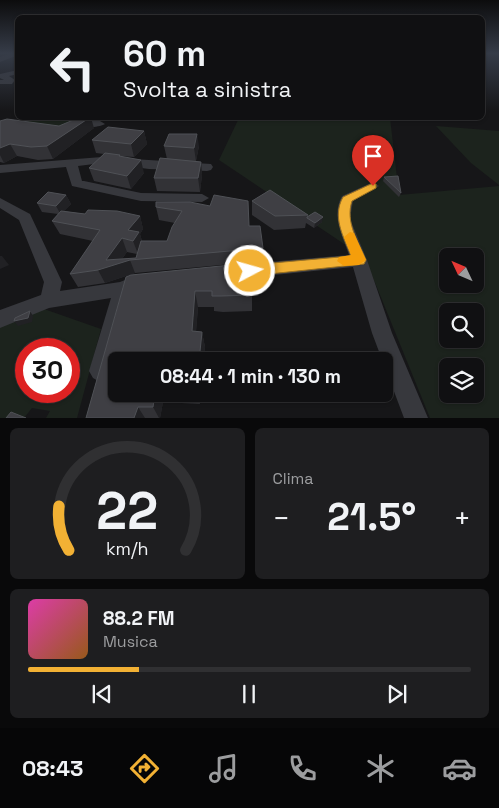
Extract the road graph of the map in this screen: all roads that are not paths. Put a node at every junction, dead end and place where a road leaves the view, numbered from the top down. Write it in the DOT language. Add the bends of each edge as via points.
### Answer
graph roads {
  1 [pos="15,73"];
  2 [pos="0,82"];
  3 [pos="100,124"];
  4 [pos="62,132"];
  5 [pos="71,163"];
  6 [pos="207,167"];
  7 [pos="0,169"];
  8 [pos="373,186"];
  9 [pos="202,198"];
  10 [pos="0,202"];
  11 [pos="359,260"];
  12 [pos="231,273"];
  13 [pos="155,280"];
  14 [pos="122,289"];
  15 [pos="50,300"];
  16 [pos="0,318"];
  17 [pos="95,390"];
  18 [pos="416,418"];
  1 -- 2 [label="street" via="2,76 10,82"];
  3 -- 4 [label="street" via="84,123"];
  5 -- 6 [label="street" via="102,160"];
  5 -- 7 [label="street"];
  5 -- 9 [label="street" via="76,183 83,185 141,197"];
  8 -- 11 [label="street" via="347,199 343,210 343,219"];
  10 -- 15 [label="street" via="25,217 53,282"];
  11 -- 12 [label="street"];
  11 -- 18 [label="street" via="382,333"];
  13 -- 14 [label="street" via="136,282"];
  14 -- 15 [label="street"];
  14 -- 17 [label="street"];
  15 -- 16 [label="street"];
}
